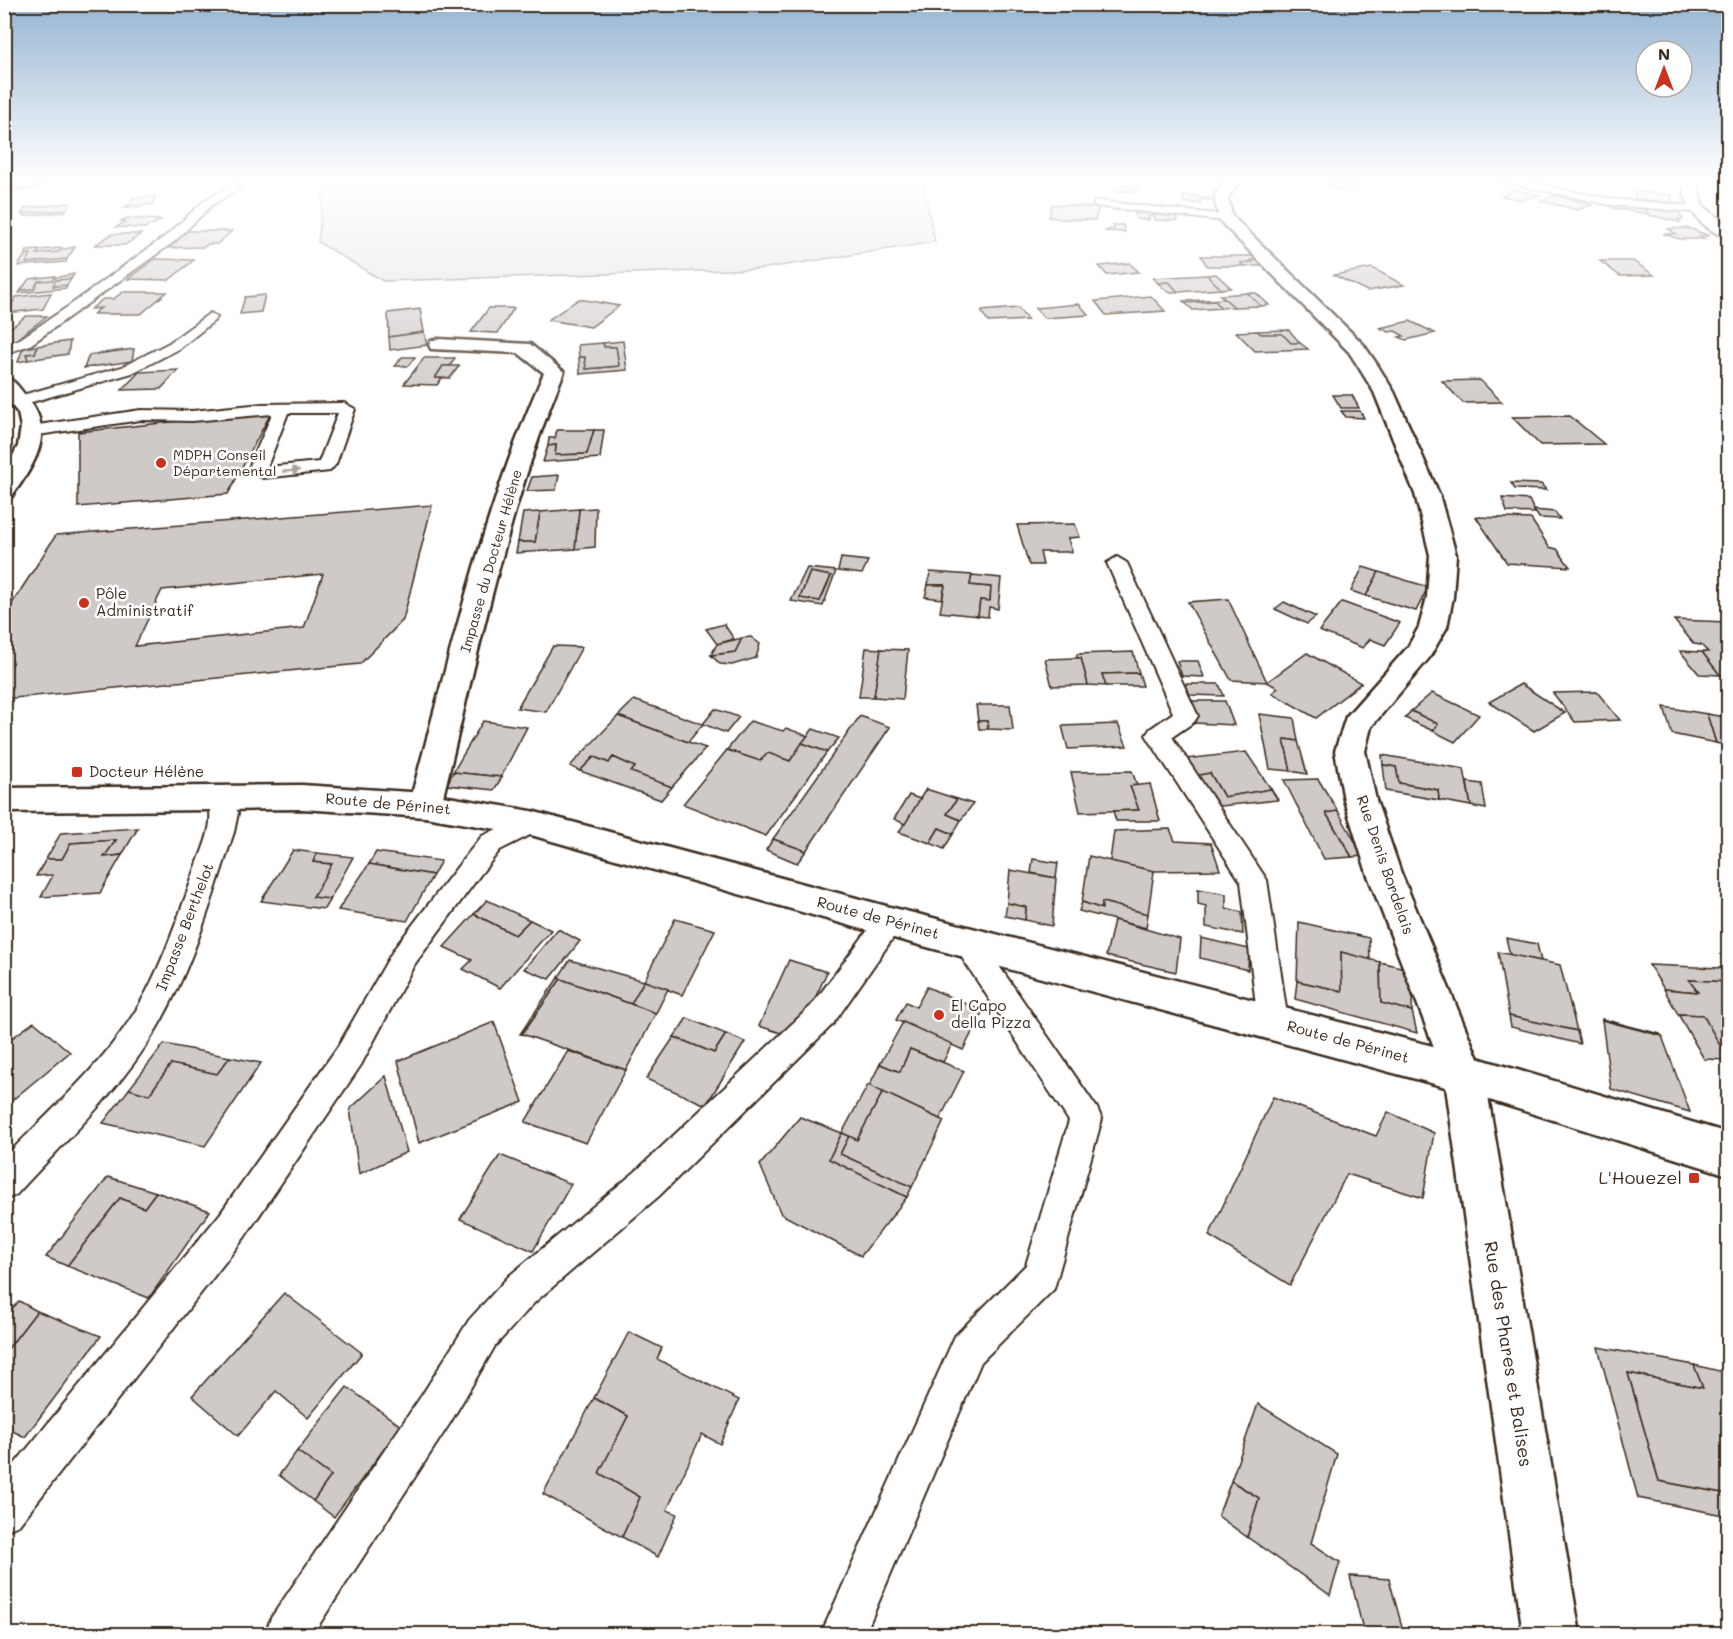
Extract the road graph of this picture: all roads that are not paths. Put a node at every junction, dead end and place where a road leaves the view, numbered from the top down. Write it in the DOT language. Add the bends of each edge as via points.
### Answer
graph roads {
  1 [pos="145,256"];
  2 [pos="1264,256"];
  3 [pos="210,317"];
  4 [pos="438,345"];
  5 [pos="4,350"];
  6 [pos="4,383"];
  7 [pos="18,400"];
  8 [pos="282,409"];
  9 [pos="31,431"];
  10 [pos="4,491"];
  11 [pos="1117,563"];
  12 [pos="219,797"];
  13 [pos="6,798"];
  14 [pos="425,805"];
  15 [pos="531,823"];
  16 [pos="890,922"];
  17 [pos="967,942"];
  18 [pos="1273,1022"];
  19 [pos="1464,1073"];
  20 [pos="1728,1154"];
  21 [pos="4,1183"];
  22 [pos="4,1510"];
  23 [pos="287,1635"];
  24 [pos="843,1635"];
  25 [pos="1552,1635"];
  1 -- 5 [label="lane" via="24,342"];
  2 -- 19 [label="street, Rue Denis Bordelais" via="1356,348 1384,392 1427,494 1443,555 1433,627 1419,652 1357,724 1350,751 1360,800 1384,873"];
  3 -- 7 [label="lane" via="174,346 127,370"];
  4 -- 14 [label="street, Impasse du Docteur Hélène" via="523,348 554,372 504,503"];
  6 -- 7 [label="street"];
  7 -- 9 [label="street" via="30,416"];
  8 -- 8 [label="lane, one-way" via="257,470 263,473 327,465 348,410"];
  8 -- 9 [label="lane" via="192,416 141,415"];
  9 -- 10 [label="street" via="21,469"];
  11 -- 18 [label="lane" via="1186,716 1158,735 1254,880"];
  12 -- 13 [label="street, Route de Périnet"];
  12 -- 14 [label="street, Route de Périnet" via="302,797"];
  12 -- 21 [label="lane, Impasse Berthelot" via="225,813 221,832 170,973 148,1017 125,1051"];
  14 -- 15 [label="street, Route de Périnet"];
  15 -- 16 [label="street, Route de Périnet"];
  15 -- 22 [label="lane" via="491,843 471,868 404,957 350,1055 232,1226"];
  16 -- 17 [label="street, Route de Périnet"];
  16 -- 23 [label="lane" via="822,1015 647,1184 522,1289 482,1333"];
  17 -- 18 [label="street, Route de Périnet"];
  17 -- 24 [label="lane" via="1086,1119 1041,1276 968,1349"];
  18 -- 19 [label="street, Route de Périnet"];
  19 -- 20 [label="street, Route de Périnet"];
  19 -- 25 [label="street, Rue des Phares et Balises"];
}
